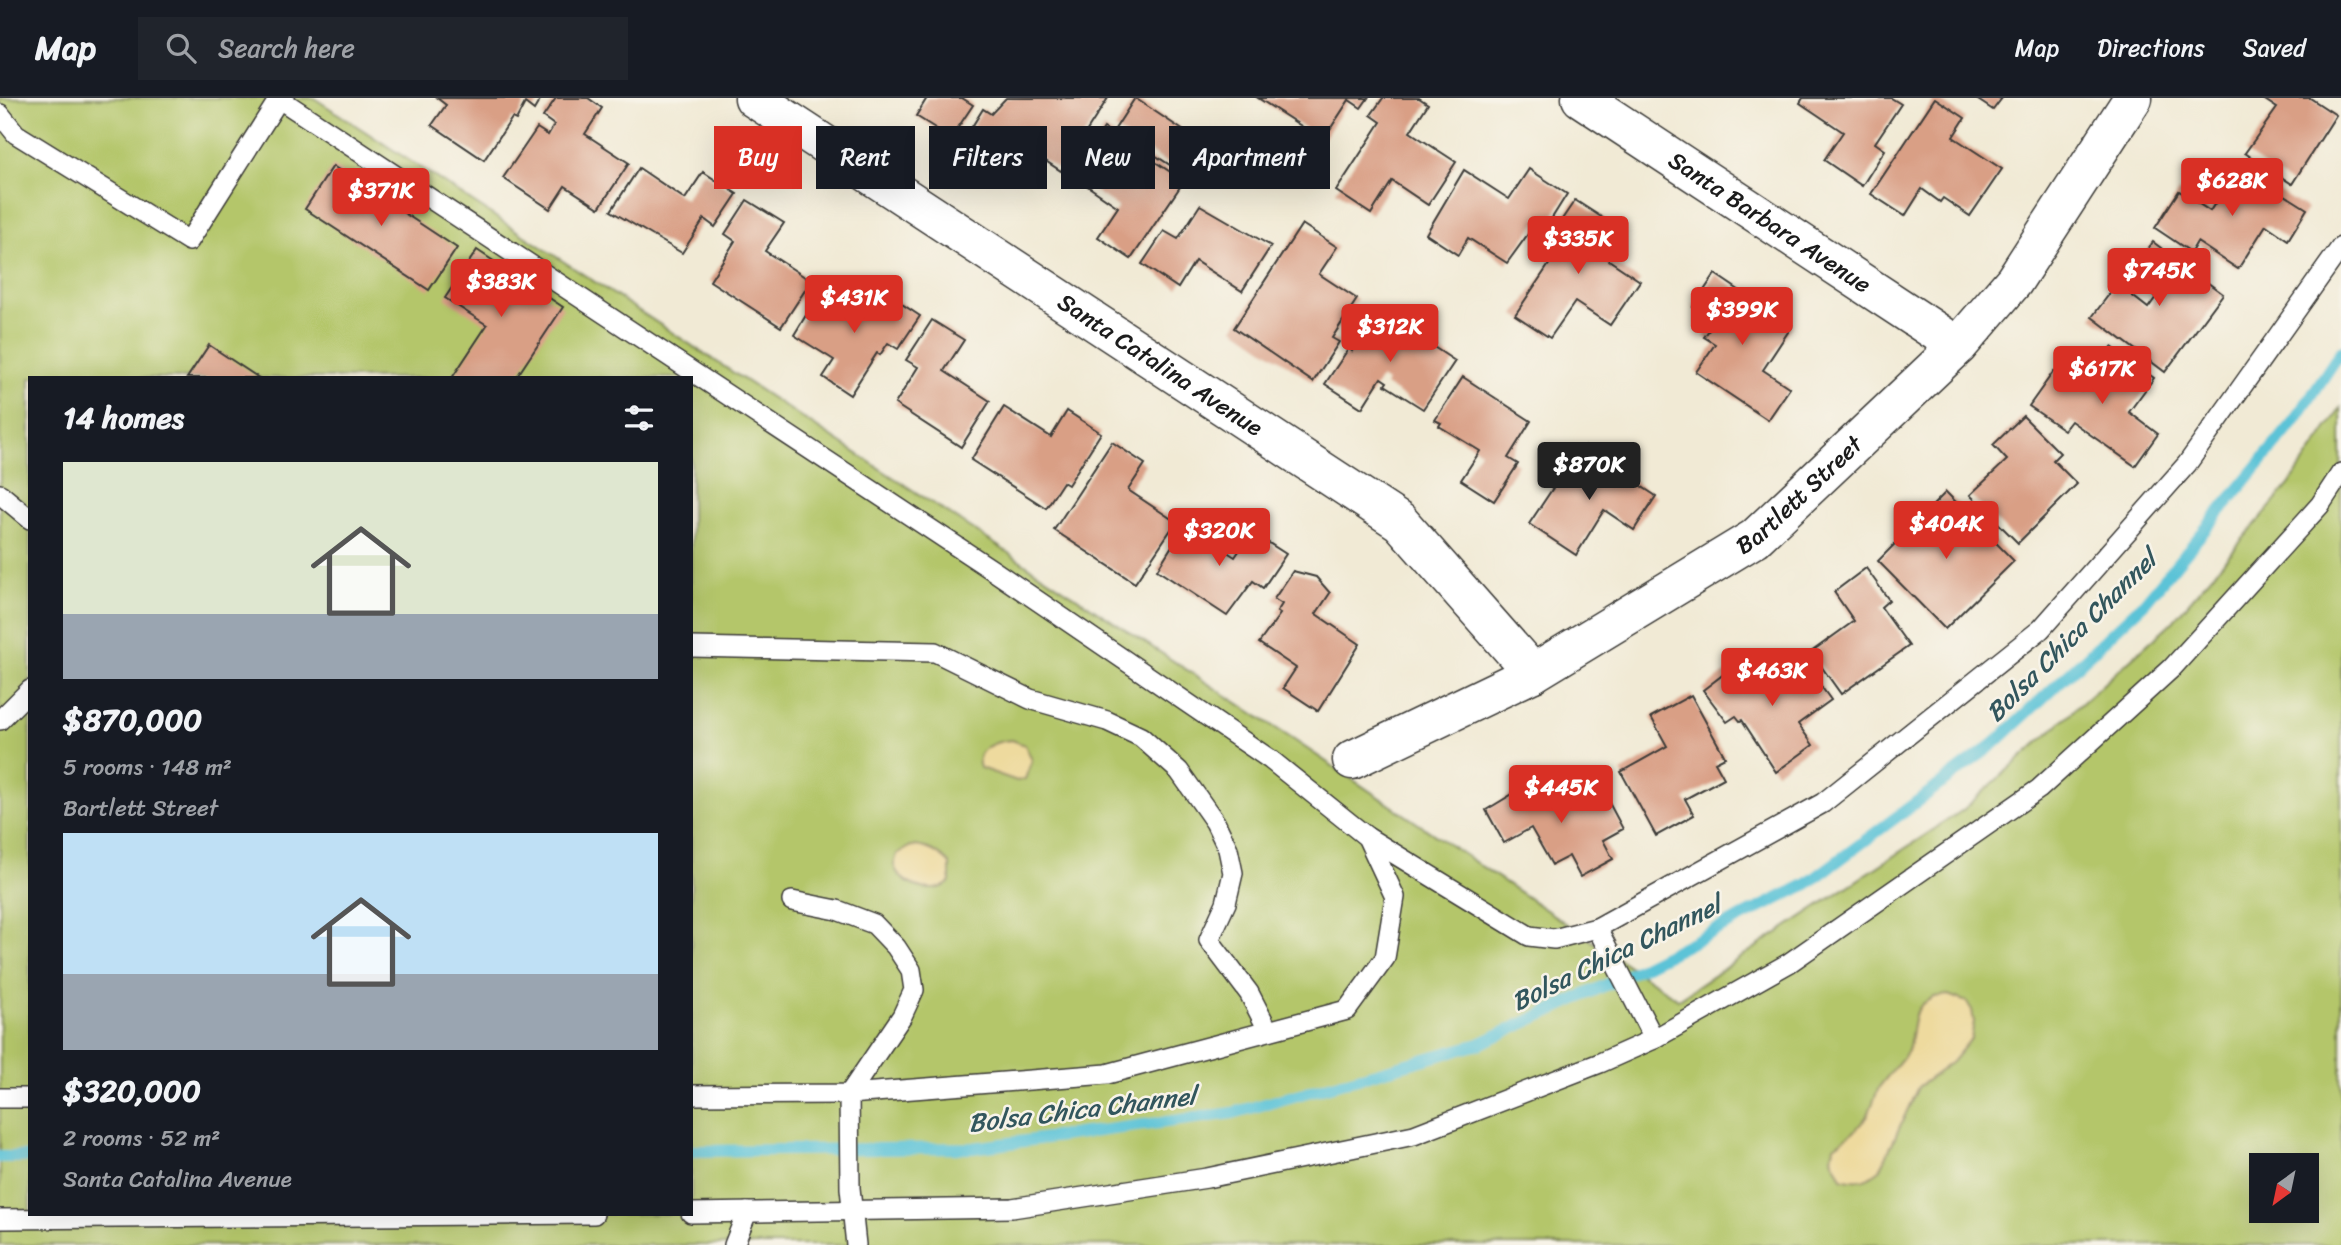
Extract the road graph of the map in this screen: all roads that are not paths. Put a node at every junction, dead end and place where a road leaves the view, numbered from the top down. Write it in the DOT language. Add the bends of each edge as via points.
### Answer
graph roads {
  1 [pos="278,98"];
  2 [pos="754,98"];
  3 [pos="1581,98"];
  4 [pos="2133,98"];
  5 [pos="0,114"];
  6 [pos="2341,247"];
  7 [pos="1958,346"];
  8 [pos="2341,473"];
  9 [pos="0,494"];
  10 [pos="28,517"];
  11 [pos="693,647"];
  12 [pos="1532,673"];
  13 [pos="28,692"];
  14 [pos="0,720"];
  15 [pos="1352,760"];
  16 [pos="1367,837"];
  17 [pos="792,901"];
  18 [pos="1597,928"];
  19 [pos="1268,1030"];
  20 [pos="1654,1039"];
  21 [pos="693,1095"];
  22 [pos="0,1098"];
  23 [pos="28,1098"];
  24 [pos="849,1103"];
  25 [pos="852,1210"];
  26 [pos="747,1212"];
  27 [pos="693,1213"];
  28 [pos="356,1216"];
  29 [pos="0,1219"];
  30 [pos="734,1245"];
  31 [pos="856,1245"];
  1 -- 5 [label="lane" via="189,241 16,134"];
  1 -- 16 [label="lane" via="994,571 1270,760"];
  2 -- 12 [label="street, Santa Catalina Avenue" via="1400,522"];
  3 -- 7 [label="street, Santa Barbara Avenue"];
  4 -- 7 [label="street, Bartlett Street" via="2014,281"];
  6 -- 18 [label="lane" via="2187,464 2041,629 1823,803"];
  7 -- 12 [label="street, Bartlett Street" via="1755,538"];
  8 -- 20 [label="lane" via="2320,505 2172,668 2039,789 1789,963"];
  9 -- 10 [label="lane"];
  11 -- 19 [label="lane" via="935,652 1030,699 1107,721 1141,737 1179,771 1228,849 1233,873 1226,903 1209,940 1249,993"];
  12 -- 15 [label="street, Bartlett Street"];
  13 -- 14 [label="lane"];
  16 -- 18 [label="lane" via="1529,936 1554,939"];
  16 -- 19 [label="lane" via="1395,898 1385,958 1347,1010"];
  17 -- 24 [label="lane" via="837,909 874,924 911,970 914,990 902,1016"];
  18 -- 20 [label="lane"];
  19 -- 24 [label="lane" via="1107,1074"];
  20 -- 25 [label="lane" via="1401,1138 1208,1178 1012,1208"];
  21 -- 24 [label="lane"];
  22 -- 23 [label="lane"];
  24 -- 25 [label="lane"];
  25 -- 26 [label="lane"];
  25 -- 31 [label="lane"];
  26 -- 27 [label="lane"];
  26 -- 30 [label="lane"];
  28 -- 29 [label="lane"];
}
